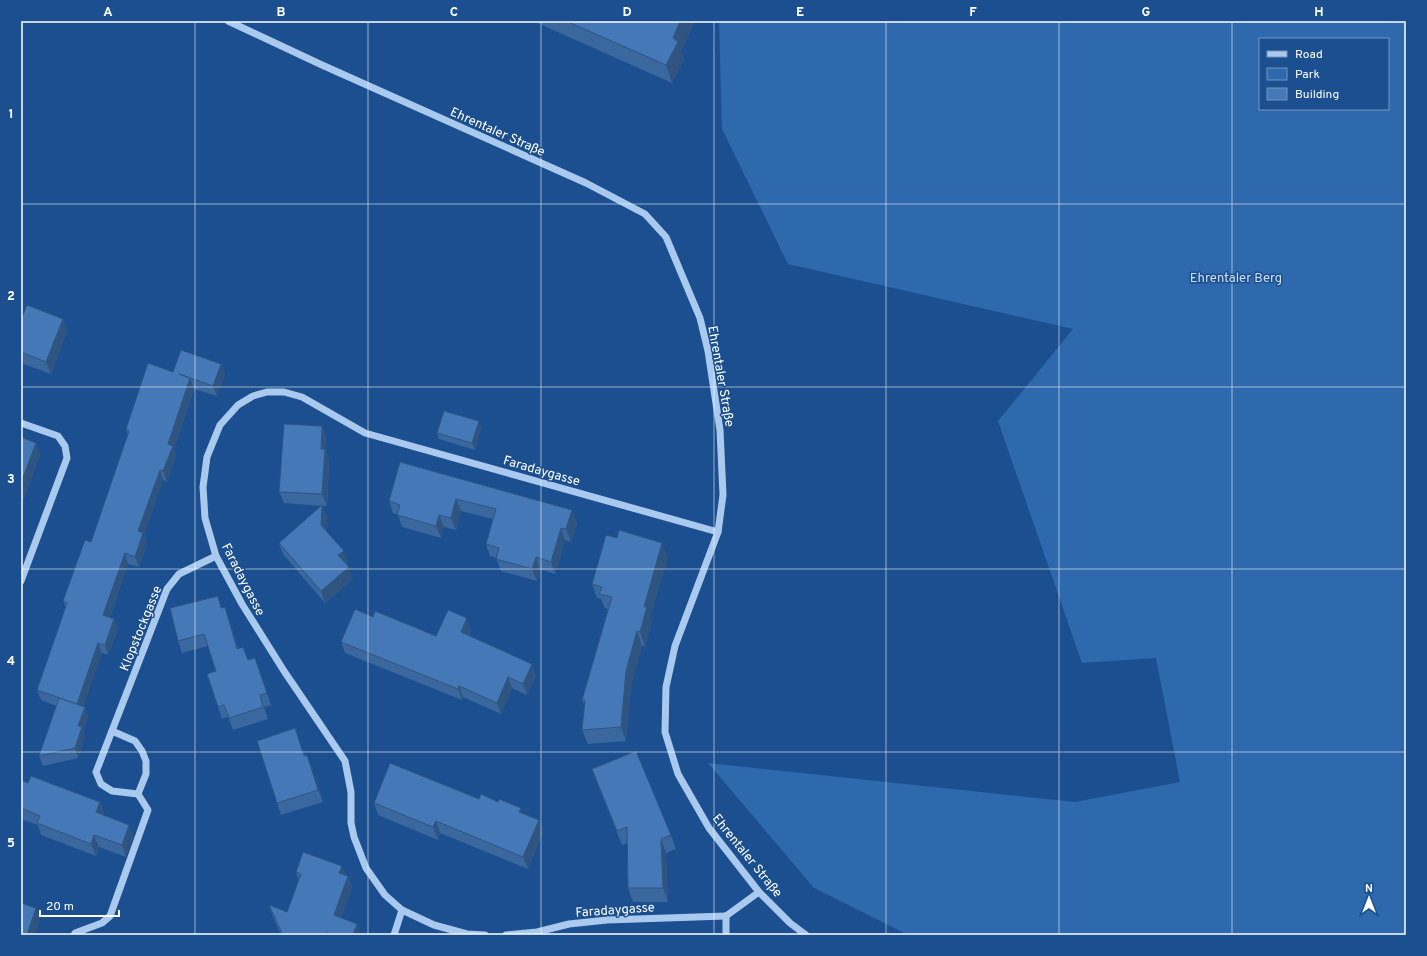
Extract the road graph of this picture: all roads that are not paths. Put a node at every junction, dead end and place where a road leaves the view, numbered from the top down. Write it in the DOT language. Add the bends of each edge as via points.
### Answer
graph roads {
  1 [pos="228,21"];
  2 [pos="21,423"];
  3 [pos="718,532"];
  4 [pos="216,556"];
  5 [pos="21,581"];
  6 [pos="112,731"];
  7 [pos="138,794"];
  8 [pos="759,892"];
  9 [pos="402,910"];
  10 [pos="726,916"];
  11 [pos="74,935"];
  12 [pos="394,935"];
  13 [pos="485,935"];
  14 [pos="506,935"];
  15 [pos="726,935"];
  16 [pos="806,935"];
  1 -- 3 [label="street, Ehrentaler Straße" via="586,183 645,214 666,237 700,318 708,351 720,430 723,495"];
  2 -- 5 [label="street" via="58,436 65,446 67,458"];
  3 -- 4 [label="street, Faradaygasse" via="366,433 302,397 284,392 267,392 253,396 238,405 220,425 207,457 203,486 205,518"];
  3 -- 8 [label="street, Ehrentaler Straße" via="675,646 666,687 665,732 678,774 709,828"];
  4 -- 6 [label="street, Klopstockgasse" via="179,574 167,589"];
  4 -- 9 [label="street, Faradaygasse" via="242,604 284,671 346,761 354,837 366,868 385,894"];
  6 -- 7 [label="street" via="135,741 142,751 146,761 146,774"];
  6 -- 7 [label="street, Klopstockgasse" via="96,772 102,784 112,791"];
  7 -- 11 [label="street" via="148,810 110,916 102,923"];
  8 -- 10 [label="street"];
  8 -- 16 [label="street, Ehrentaler Straße"];
  9 -- 12 [label="street"];
  9 -- 13 [label="street, Faradaygasse" via="434,925 467,934"];
  10 -- 14 [label="street, Faradaygasse" via="607,920"];
  10 -- 15 [label="street"];
}
